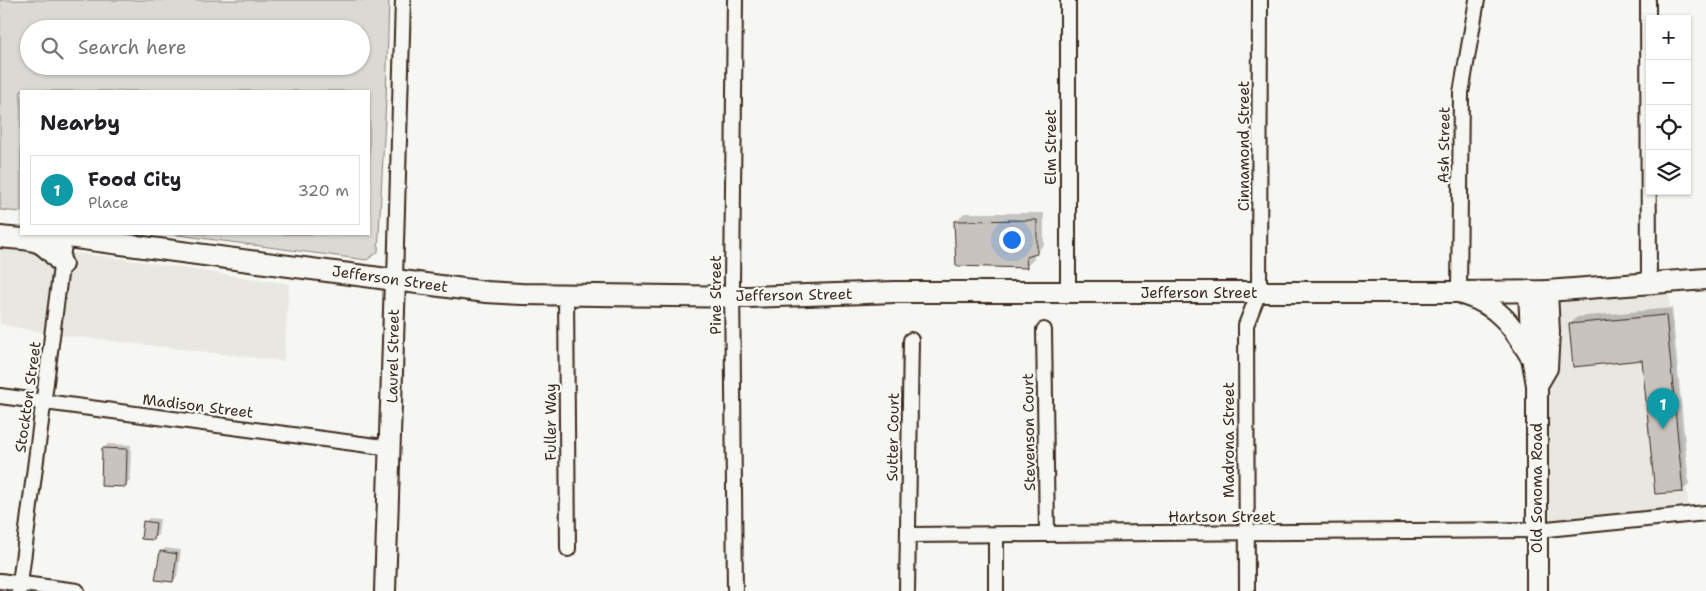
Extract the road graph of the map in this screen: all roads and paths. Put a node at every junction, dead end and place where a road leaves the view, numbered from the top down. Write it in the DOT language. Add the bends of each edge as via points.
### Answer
graph roads {
  1 [pos="403,0"];
  2 [pos="735,0"];
  3 [pos="1068,0"];
  4 [pos="1260,0"];
  5 [pos="1477,0"];
  6 [pos="1648,0"];
  7 [pos="0,228"];
  8 [pos="20,231"];
  9 [pos="56,235"];
  10 [pos="66,236"];
  11 [pos="0,237"];
  12 [pos="62,264"];
  13 [pos="395,279"];
  14 [pos="1706,279"];
  15 [pos="1649,283"];
  16 [pos="1538,291"];
  17 [pos="1259,292"];
  18 [pos="1459,292"];
  19 [pos="1068,293"];
  20 [pos="566,295"];
  21 [pos="733,296"];
  22 [pos="1044,330"];
  23 [pos="911,340"];
  24 [pos="1532,358"];
  25 [pos="1537,385"];
  26 [pos="0,396"];
  27 [pos="44,403"];
  28 [pos="391,448"];
  29 [pos="1706,512"];
  30 [pos="1537,530"];
  31 [pos="1246,533"];
  32 [pos="1047,534"];
  33 [pos="908,535"];
  34 [pos="996,535"];
  35 [pos="568,549"];
  36 [pos="0,581"];
  37 [pos="20,587"];
  38 [pos="77,591"];
  39 [pos="385,591"];
  40 [pos="735,591"];
  41 [pos="907,591"];
  42 [pos="996,591"];
  43 [pos="1247,591"];
  44 [pos="1537,591"];
  1 -- 13 [label="street, Laurel Street"];
  2 -- 21 [label="street, Pine Street"];
  3 -- 19 [label="street, Elm Street"];
  4 -- 17 [label="street, Cinnamond Street"];
  5 -- 18 [label="street, Ash Street" via="1461,93"];
  6 -- 15 [label="street"];
  7 -- 8 [label="main road"];
  9 -- 10 [label="main road, Jefferson Street"];
  10 -- 12 [label="street, Stockton Street"];
  10 -- 13 [label="main road, Jefferson Street"];
  11 -- 12 [label="main road" via="40,241"];
  12 -- 27 [label="street, Stockton Street"];
  13 -- 20 [label="main road, Jefferson Street" via="486,292"];
  13 -- 28 [label="main road, Laurel Street"];
  14 -- 15 [label="main road, Jefferson Street"];
  15 -- 16 [label="main road, Jefferson Street"];
  16 -- 18 [label="main road, Jefferson Street"];
  16 -- 24 [label="main road, Old Sonoma Road"];
  16 -- 25 [label="main road, Old Sonoma Road" via="1549,332 1547,368"];
  17 -- 18 [label="main road, Jefferson Street"];
  17 -- 19 [label="main road, Jefferson Street"];
  17 -- 31 [label="street, Madrona Street" via="1246,325"];
  18 -- 24 [label="main road" via="1484,302 1504,317"];
  19 -- 21 [label="main road, Jefferson Street" via="895,292"];
  20 -- 21 [label="main road, Jefferson Street"];
  20 -- 35 [label="street, Fuller Way"];
  21 -- 40 [label="street, Pine Street"];
  22 -- 32 [label="street, Stevenson Court"];
  23 -- 33 [label="street, Sutter Court"];
  24 -- 25 [label="main road, Old Sonoma Road"];
  25 -- 30 [label="main road, Old Sonoma Road"];
  26 -- 27 [label="street, Madison Street"];
  27 -- 28 [label="street, Madison Street"];
  27 -- 37 [label="street, Stockton Street"];
  28 -- 39 [label="main road, Laurel Street"];
  29 -- 30 [label="street, Hartson Street"];
  30 -- 31 [label="street, Hartson Street"];
  30 -- 44 [label="main road, Old Sonoma Road"];
  31 -- 32 [label="street, Hartson Street"];
  31 -- 43 [label="street, Madrona Street"];
  32 -- 34 [label="street, Hartson Street"];
  33 -- 34 [label="street, Hartson Street"];
  33 -- 41 [label="street, Sutter Court"];
  34 -- 42 [label="street"];
  36 -- 37 [label="street"];
  37 -- 38 [label="street"];
}
